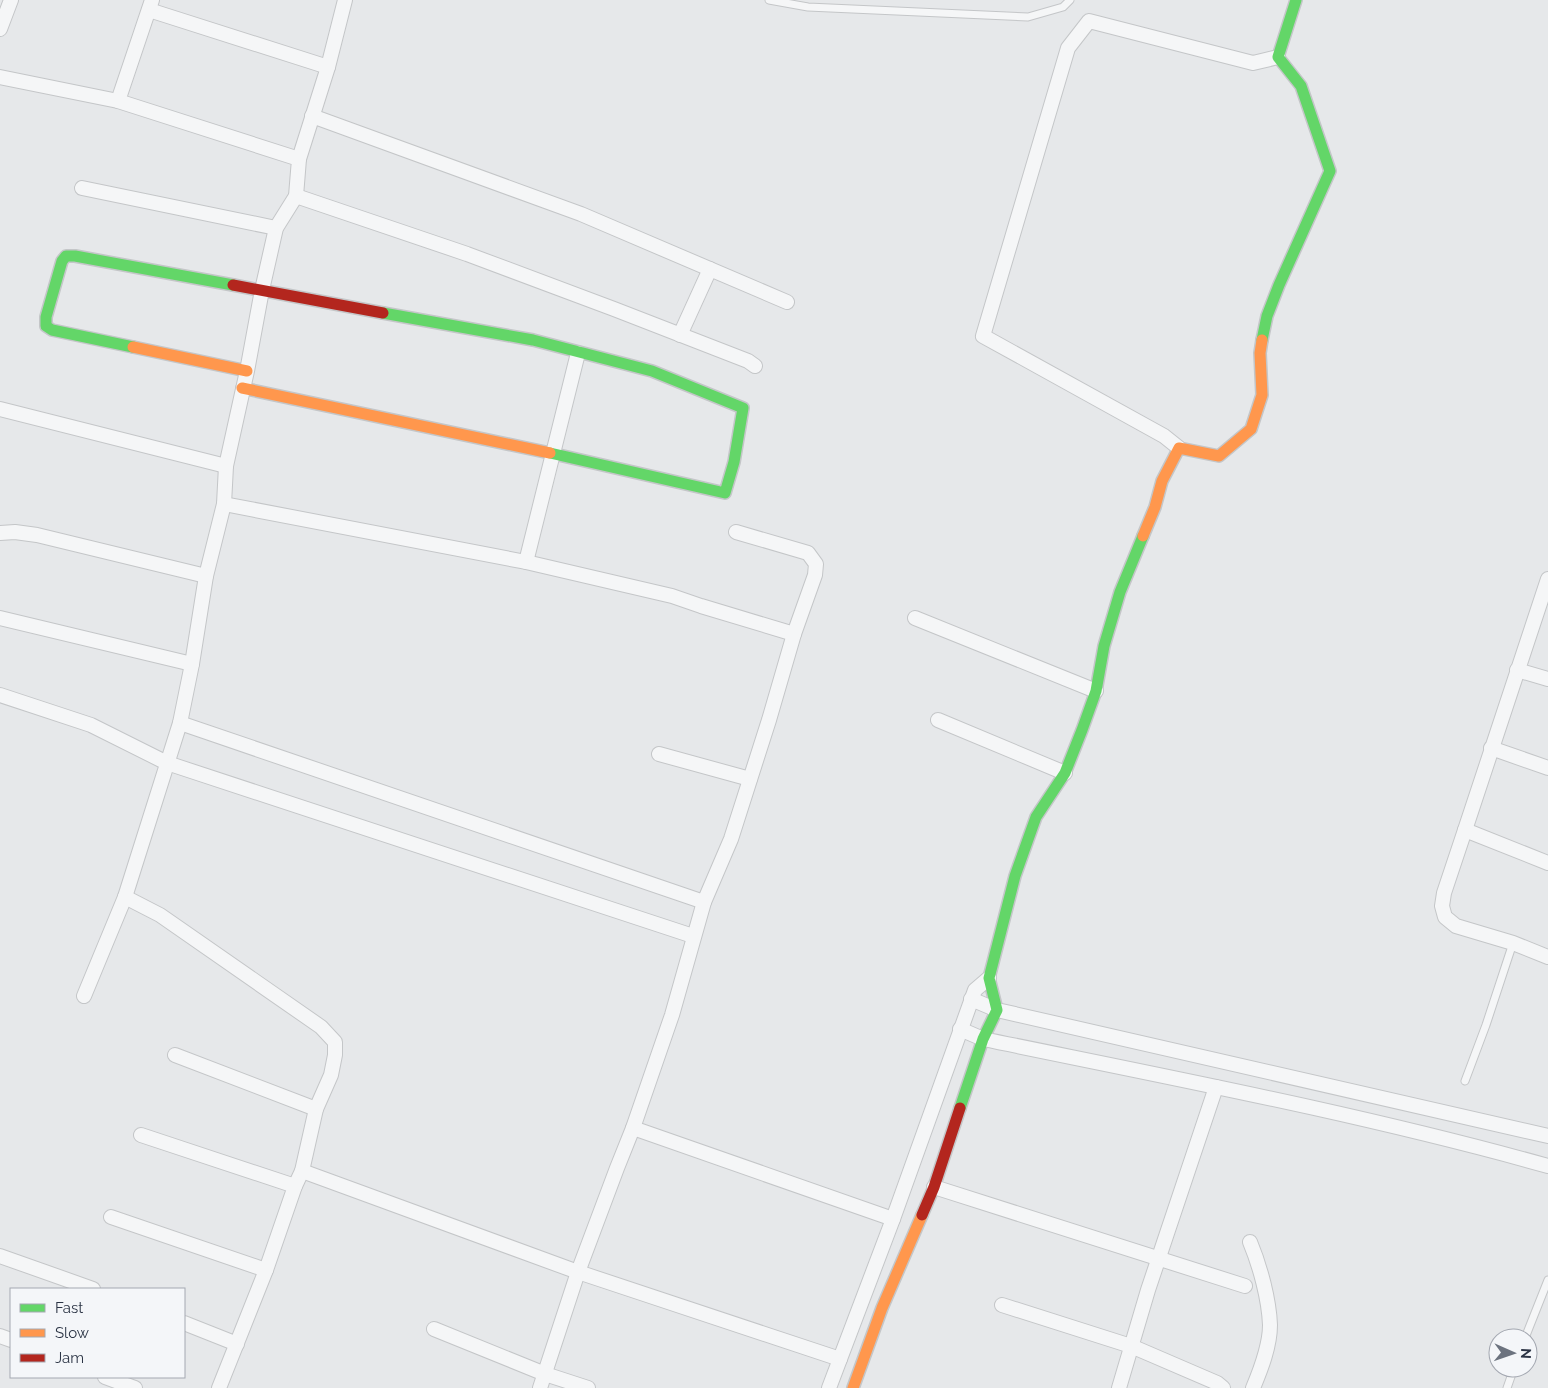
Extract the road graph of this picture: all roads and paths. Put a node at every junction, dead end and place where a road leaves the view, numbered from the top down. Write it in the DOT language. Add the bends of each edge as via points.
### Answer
graph roads {
  1 [pos="11,0"];
  2 [pos="345,0"];
  3 [pos="769,0"];
  4 [pos="1070,0"];
  5 [pos="1296,0"];
  6 [pos="150,5"];
  7 [pos="0,29"];
  8 [pos="1278,57"];
  9 [pos="328,67"];
  10 [pos="0,77"];
  11 [pos="118,100"];
  12 [pos="312,116"];
  13 [pos="299,160"];
  14 [pos="82,188"];
  15 [pos="296,196"];
  16 [pos="276,228"];
  17 [pos="710,269"];
  18 [pos="262,290"];
  19 [pos="787,302"];
  20 [pos="680,335"];
  21 [pos="578,353"];
  22 [pos="755,366"];
  23 [pos="247,371"];
  24 [pos="242,388"];
  25 [pos="0,409"];
  26 [pos="1179,448"];
  27 [pos="553,454"];
  28 [pos="226,466"];
  29 [pos="224,504"];
  30 [pos="736,532"];
  31 [pos="0,533"];
  32 [pos="526,562"];
  33 [pos="206,576"];
  34 [pos="1548,578"];
  35 [pos="1546,594"];
  36 [pos="0,618"];
  37 [pos="915,618"];
  38 [pos="794,634"];
  39 [pos="192,664"];
  40 [pos="1517,670"];
  41 [pos="1548,679"];
  42 [pos="1096,690"];
  43 [pos="0,695"];
  44 [pos="938,720"];
  45 [pos="180,723"];
  46 [pos="1491,748"];
  47 [pos="659,754"];
  48 [pos="167,763"];
  49 [pos="1548,768"];
  50 [pos="1065,773"];
  51 [pos="750,779"];
  52 [pos="1465,830"];
  53 [pos="1548,863"];
  54 [pos="125,898"];
  55 [pos="704,902"];
  56 [pos="693,936"];
  57 [pos="1513,944"];
  58 [pos="1548,957"];
  59 [pos="989,978"];
  60 [pos="84,996"];
  61 [pos="971,999"];
  62 [pos="997,1010"];
  63 [pos="960,1029"];
  64 [pos="983,1039"];
  65 [pos="175,1055"];
  66 [pos="1465,1080"];
  67 [pos="1216,1087"];
  68 [pos="316,1108"];
  69 [pos="633,1128"];
  70 [pos="141,1134"];
  71 [pos="1548,1136"];
  72 [pos="1548,1166"];
  73 [pos="302,1171"];
  74 [pos="294,1186"];
  75 [pos="934,1187"];
  76 [pos="111,1217"];
  77 [pos="892,1219"];
  78 [pos="1250,1242"];
  79 [pos="0,1256"];
  80 [pos="1158,1258"];
  81 [pos="266,1270"];
  82 [pos="578,1272"];
  83 [pos="1548,1280"];
  84 [pos="1245,1286"];
  85 [pos="90,1288"];
  86 [pos="1002,1305"];
  87 [pos="185,1323"];
  88 [pos="1529,1328"];
  89 [pos="434,1329"];
  90 [pos="237,1344"];
  91 [pos="1131,1346"];
  92 [pos="840,1359"];
  93 [pos="545,1374"];
  94 [pos="108,1378"];
  95 [pos="134,1388"];
  96 [pos="219,1388"];
  97 [pos="540,1388"];
  98 [pos="588,1388"];
  99 [pos="830,1388"];
  100 [pos="853,1388"];
  101 [pos="1119,1388"];
  102 [pos="1223,1388"];
  103 [pos="1253,1388"];
  1 -- 7 [label="street"];
  2 -- 9 [label="street"];
  3 -- 4 [label="lane" via="808,7 1028,17 1063,7"];
  5 -- 8 [label="street"];
  6 -- 9 [label="street"];
  6 -- 11 [label="street"];
  8 -- 26 [label="street" via="1301,86 1330,171 1268,316 1260,353 1262,395 1250,429 1219,456"];
  8 -- 26 [label="street" via="1253,63 1089,21 1068,48 983,336 1164,436"];
  9 -- 12 [label="street"];
  10 -- 11 [label="street"];
  11 -- 13 [label="street"];
  12 -- 13 [label="street"];
  12 -- 17 [label="street" via="581,214"];
  13 -- 15 [label="street"];
  14 -- 16 [label="street"];
  15 -- 16 [label="street"];
  15 -- 20 [label="street" via="467,254"];
  16 -- 18 [label="street"];
  17 -- 19 [label="street"];
  17 -- 20 [label="street"];
  18 -- 21 [label="street" via="532,340"];
  18 -- 23 [label="street"];
  18 -- 23 [label="street" via="66,256 46,317 46,326 52,330"];
  20 -- 22 [label="street"];
  21 -- 27 [label="street"];
  21 -- 27 [label="street" via="652,371 743,408 734,462 725,493"];
  23 -- 24 [label="street"];
  24 -- 27 [label="street"];
  24 -- 28 [label="street"];
  25 -- 28 [label="street"];
  26 -- 42 [label="street" via="1162,481 1155,507 1120,592 1104,646"];
  27 -- 32 [label="street"];
  28 -- 29 [label="street"];
  29 -- 32 [label="street"];
  29 -- 33 [label="street"];
  30 -- 38 [label="street" via="808,553 816,564"];
  31 -- 33 [label="street" via="37,535"];
  32 -- 38 [label="street" via="672,596"];
  33 -- 39 [label="street"];
  34 -- 35 [label="street"];
  35 -- 40 [label="street"];
  36 -- 39 [label="street"];
  37 -- 42 [label="street"];
  38 -- 51 [label="street"];
  39 -- 45 [label="street"];
  40 -- 41 [label="street"];
  40 -- 46 [label="street"];
  42 -- 50 [label="street"];
  43 -- 48 [label="street" via="91,725"];
  44 -- 50 [label="street"];
  45 -- 48 [label="street"];
  45 -- 55 [label="street"];
  46 -- 49 [label="street"];
  46 -- 52 [label="street"];
  47 -- 51 [label="street"];
  48 -- 54 [label="street"];
  48 -- 56 [label="street"];
  50 -- 59 [label="street" via="1036,818 1015,876"];
  51 -- 55 [label="street" via="731,839"];
  52 -- 53 [label="street"];
  52 -- 57 [label="street" via="1444,893 1442,906 1445,917 1456,926"];
  54 -- 60 [label="street"];
  54 -- 68 [label="street" via="160,915 321,1027 335,1042 336,1055 331,1075"];
  55 -- 56 [label="street"];
  56 -- 69 [label="street" via="672,1015"];
  57 -- 58 [label="street"];
  57 -- 66 [label="lane"];
  59 -- 61 [label="street" via="975,990"];
  59 -- 62 [label="street"];
  61 -- 62 [label="street"];
  61 -- 63 [label="street"];
  62 -- 64 [label="street"];
  62 -- 71 [label="street"];
  63 -- 64 [label="street"];
  63 -- 77 [label="street"];
  64 -- 67 [label="street"];
  64 -- 75 [label="street"];
  65 -- 68 [label="street"];
  67 -- 72 [label="street"];
  67 -- 80 [label="street"];
  68 -- 73 [label="street"];
  69 -- 77 [label="street"];
  69 -- 82 [label="street"];
  70 -- 74 [label="street"];
  73 -- 74 [label="street"];
  73 -- 82 [label="street"];
  74 -- 81 [label="street"];
  75 -- 80 [label="street"];
  75 -- 100 [label="street" via="882,1308"];
  76 -- 81 [label="street"];
  77 -- 92 [label="street"];
  78 -- 103 [label="street" via="1259,1263 1270,1325"];
  79 -- 85 [label="street"];
  80 -- 84 [label="street"];
  80 -- 91 [label="street"];
  81 -- 90 [label="street"];
  82 -- 92 [label="street"];
  82 -- 93 [label="street"];
  83 -- 88 [label="lane"];
  86 -- 91 [label="street"];
  87 -- 90 [label="street"];
  89 -- 93 [label="street"];
  90 -- 96 [label="street"];
  91 -- 101 [label="street"];
  91 -- 102 [label="street"];
  92 -- 99 [label="street"];
  93 -- 97 [label="street"];
  93 -- 98 [label="street"];
  94 -- 95 [label="street"];
}
